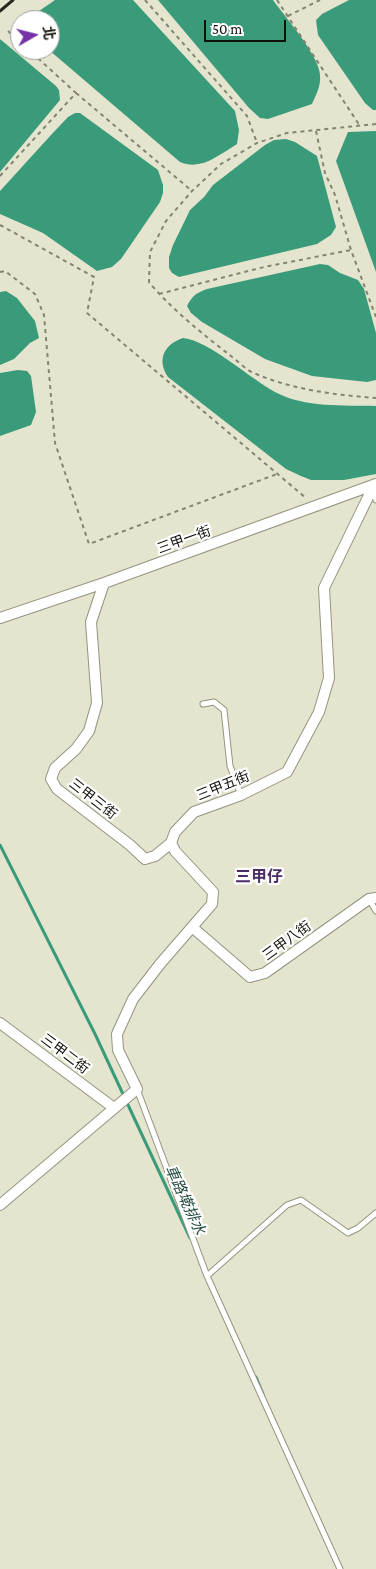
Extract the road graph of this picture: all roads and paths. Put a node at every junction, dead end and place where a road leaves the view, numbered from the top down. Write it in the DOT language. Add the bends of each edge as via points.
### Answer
graph roads {
  1 [pos="145,0"];
  2 [pos="277,0"];
  3 [pos="320,0"];
  4 [pos="288,16"];
  5 [pos="40,60"];
  6 [pos="76,93"];
  7 [pos="376,124"];
  8 [pos="360,126"];
  9 [pos="315,131"];
  10 [pos="257,143"];
  11 [pos="0,176"];
  12 [pos="192,191"];
  13 [pos="0,225"];
  14 [pos="351,250"];
  15 [pos="0,272"];
  16 [pos="159,294"];
  17 [pos="376,317"];
  18 [pos="376,398"];
  19 [pos="277,474"];
  20 [pos="375,485"];
  21 [pos="376,500"];
  22 [pos="315,506"];
  23 [pos="104,583"];
  24 [pos="0,618"];
  25 [pos="203,704"];
  26 [pos="241,795"];
  27 [pos="172,843"];
  28 [pos="372,898"];
  29 [pos="376,910"];
  30 [pos="192,928"];
  31 [pos="0,1023"];
  32 [pos="137,1089"];
  33 [pos="114,1108"];
  34 [pos="0,1205"];
  35 [pos="376,1213"];
  36 [pos="207,1276"];
  37 [pos="340,1569"];
  1 -- 10 [label="path" via="247,116"];
  2 -- 4 [label="path"];
  3 -- 4 [label="path"];
  4 -- 8 [label="path"];
  5 -- 6 [label="path"];
  6 -- 11 [label="path"];
  6 -- 12 [label="path"];
  7 -- 8 [label="path"];
  8 -- 9 [label="path"];
  9 -- 10 [label="path" via="287,133"];
  9 -- 14 [label="path" via="325,173"];
  10 -- 12 [label="path" via="221,164"];
  12 -- 16 [label="path" via="166,221 150,252 149,282"];
  13 -- 19 [label="path" via="94,277 87,313"];
  14 -- 16 [label="path"];
  14 -- 17 [label="path"];
  15 -- 19 [label="path" via="4,271 35,294 44,315 56,443 89,544"];
  16 -- 18 [label="path" via="254,374 290,386"];
  19 -- 22 [label="path"];
  20 -- 21 [label="lane"];
  20 -- 22 [label="street, 三甲一街"];
  20 -- 26 [label="street, 三甲五街" via="324,588 329,678 319,712 287,772"];
  22 -- 23 [label="street, 三甲一街"];
  23 -- 24 [label="street, 三甲一街"];
  23 -- 27 [label="street, 三甲三街" via="90,622 97,703 88,731 76,749 55,768 51,779 57,789 145,860"];
  25 -- 26 [label="lane" via="214,702 224,710 230,766"];
  26 -- 27 [label="street, 三甲五街" via="194,812 175,832"];
  27 -- 30 [label="street" via="175,851 213,892 212,904"];
  28 -- 29 [label="lane"];
  28 -- 30 [label="street, 三甲八街" via="265,973 250,977"];
  30 -- 32 [label="street" via="133,999 117,1034 118,1050"];
  31 -- 33 [label="street, 三甲二街"];
  32 -- 33 [label="street"];
  32 -- 36 [label="lane"];
  33 -- 34 [label="street"];
  35 -- 36 [label="lane" via="348,1233 300,1200 288,1205"];
  36 -- 37 [label="lane"];
}
